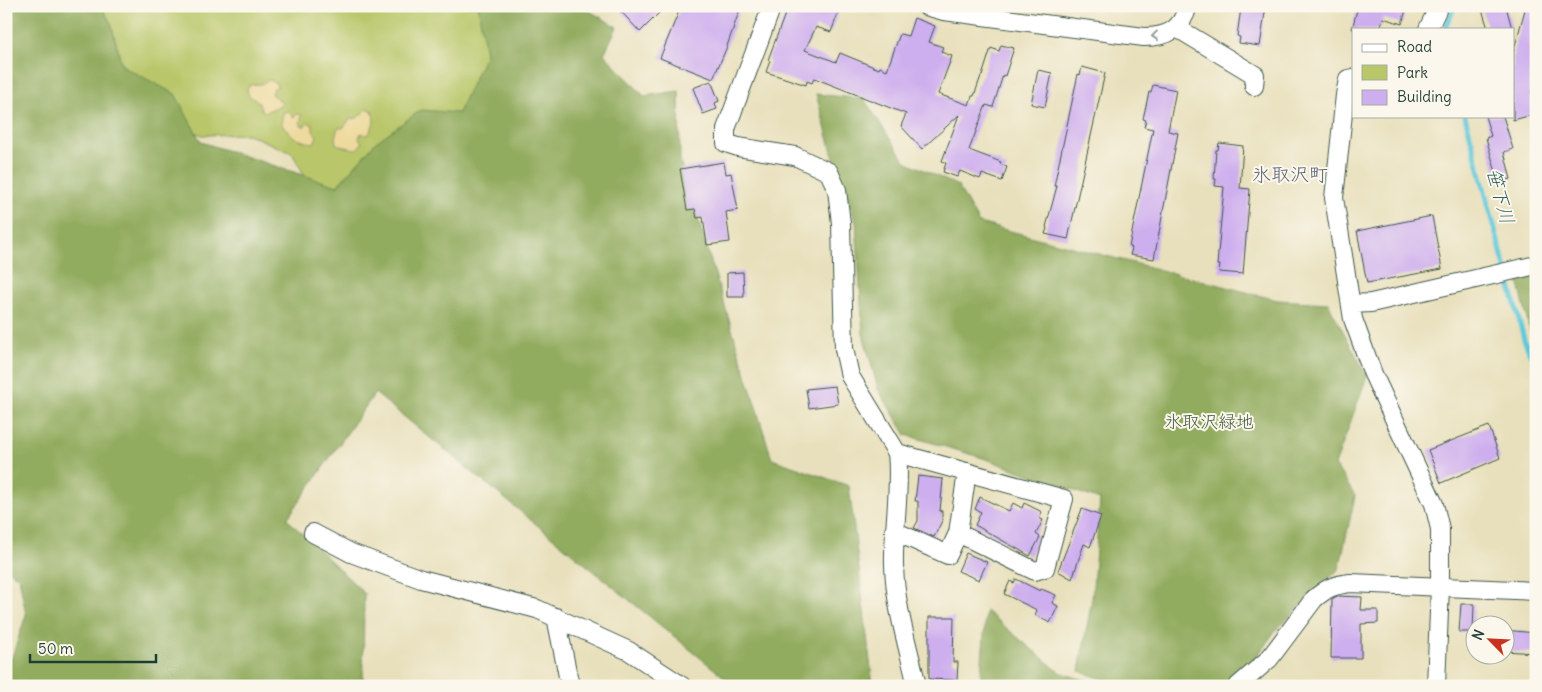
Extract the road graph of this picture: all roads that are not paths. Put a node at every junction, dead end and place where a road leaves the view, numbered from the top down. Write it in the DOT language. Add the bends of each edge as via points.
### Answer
graph roads {
  1 [pos="772,6"];
  2 [pos="926,6"];
  3 [pos="1188,6"];
  4 [pos="1438,6"];
  5 [pos="1177,28"];
  6 [pos="1428,28"];
  7 [pos="1352,78"];
  8 [pos="1254,86"];
  9 [pos="1536,265"];
  10 [pos="1351,304"];
  11 [pos="897,453"];
  12 [pos="967,472"];
  13 [pos="894,531"];
  14 [pos="313,533"];
  15 [pos="958,533"];
  16 [pos="1440,586"];
  17 [pos="1536,591"];
  18 [pos="556,617"];
  19 [pos="570,686"];
  20 [pos="682,686"];
  21 [pos="917,686"];
  22 [pos="1238,686"];
  23 [pos="1436,686"];
  1 -- 11 [label="street" via="726,129 726,143 794,156 829,172 837,190 841,223 844,349 850,376"];
  5 -- 2 [label="street, one-way" via="1159,37 1144,37"];
  3 -- 5 [label="street"];
  4 -- 6 [label="street"];
  5 -- 8 [label="street" via="1255,75"];
  7 -- 10 [label="street" via="1348,79 1345,95 1334,198"];
  9 -- 10 [label="street"];
  10 -- 16 [label="street" via="1353,319 1373,374 1434,504 1440,530"];
  11 -- 12 [label="street"];
  11 -- 13 [label="street"];
  12 -- 15 [label="street"];
  12 -- 15 [label="street" via="1064,499 1045,568 1035,571"];
  13 -- 15 [label="street" via="948,555"];
  13 -- 21 [label="street" via="896,597"];
  14 -- 18 [label="street" via="351,553 421,579 537,608"];
  16 -- 17 [label="street"];
  16 -- 22 [label="street" via="1333,585 1314,598 1269,659"];
  16 -- 23 [label="street"];
  18 -- 19 [label="street"];
  18 -- 20 [label="street" via="629,651"];
}
